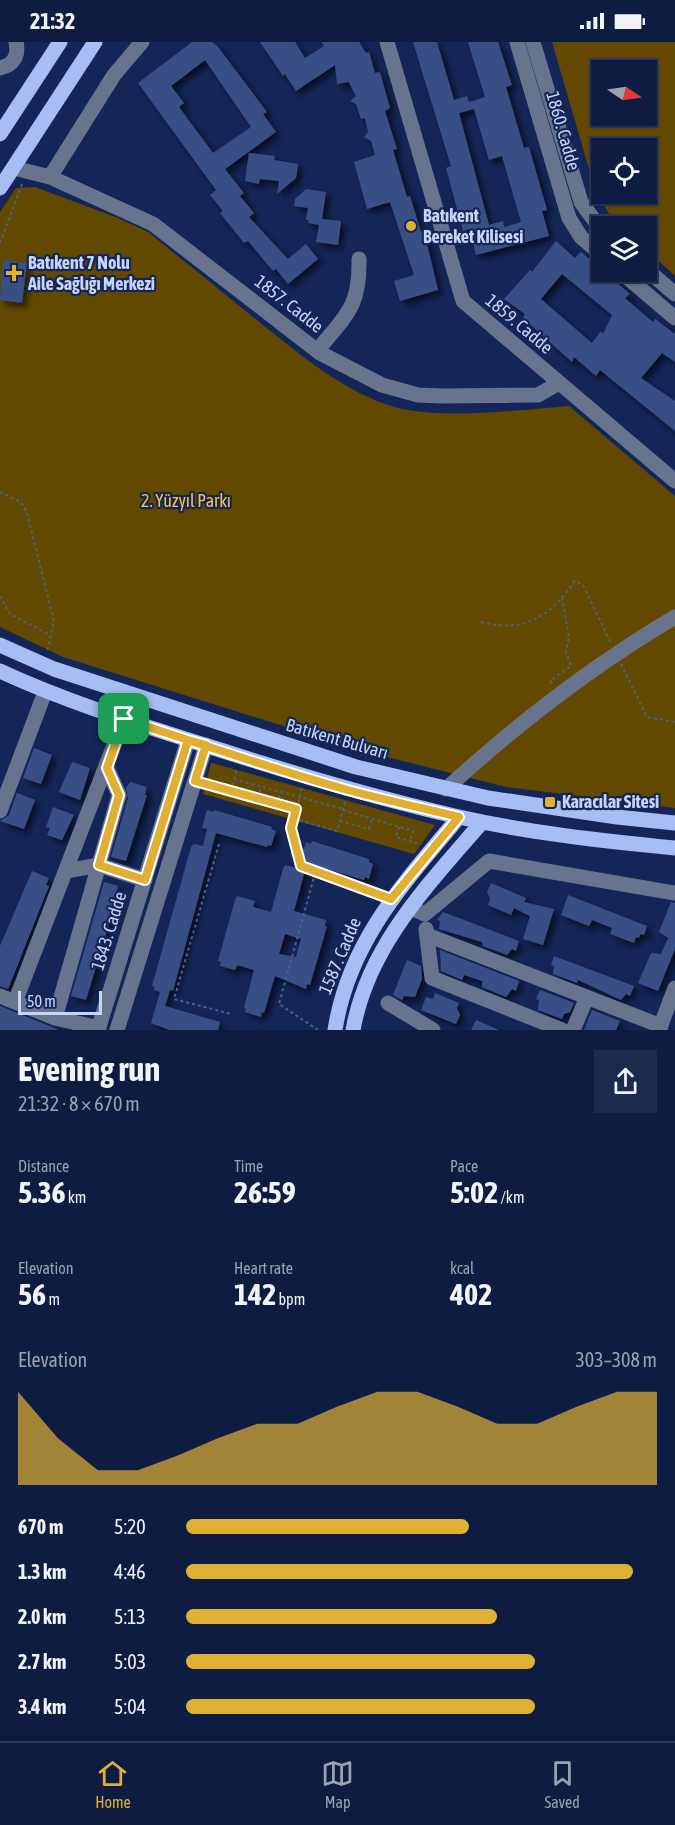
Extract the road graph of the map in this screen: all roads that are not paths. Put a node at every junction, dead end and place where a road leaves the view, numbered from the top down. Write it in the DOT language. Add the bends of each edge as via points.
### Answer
graph roads {
  1 [pos="16,42"];
  2 [pos="60,42"];
  3 [pos="95,42"];
  4 [pos="142,42"];
  5 [pos="387,42"];
  6 [pos="517,42"];
  7 [pos="533,42"];
  8 [pos="0,68"];
  9 [pos="0,134"];
  10 [pos="18,175"];
  11 [pos="50,177"];
  12 [pos="0,188"];
  13 [pos="591,216"];
  14 [pos="591,246"];
  15 [pos="359,259"];
  16 [pos="657,278"];
  17 [pos="633,282"];
  18 [pos="675,294"];
  19 [pos="675,318"];
  20 [pos="316,351"];
  21 [pos="559,384"];
  22 [pos="675,481"];
  23 [pos="675,618"];
  24 [pos="0,645"];
  25 [pos="0,671"];
  26 [pos="45,692"];
  27 [pos="124,719"];
  28 [pos="188,740"];
  29 [pos="206,745"];
  30 [pos="107,768"];
  31 [pos="446,789"];
  32 [pos="0,811"];
  33 [pos="459,817"];
  34 [pos="482,822"];
  35 [pos="675,823"];
  36 [pos="446,833"];
  37 [pos="462,846"];
  38 [pos="675,848"];
  39 [pos="99,865"];
  40 [pos="66,871"];
  41 [pos="145,880"];
  42 [pos="675,893"];
  43 [pos="418,911"];
  44 [pos="427,935"];
  45 [pos="675,988"];
  46 [pos="586,997"];
  47 [pos="7,999"];
  48 [pos="388,1003"];
  49 [pos="55,1018"];
  50 [pos="660,1028"];
  51 [pos="99,1029"];
  52 [pos="117,1030"];
  53 [pos="335,1030"];
  54 [pos="353,1030"];
  55 [pos="433,1030"];
  56 [pos="562,1030"];
  57 [pos="573,1030"];
  1 -- 8 [label="street" via="16,58"];
  2 -- 9 [label="main road"];
  3 -- 10 [label="main road"];
  4 -- 11 [label="street" via="114,75"];
  5 -- 21 [label="street, 1859. Cadde" via="463,301"];
  6 -- 14 [label="street, 1860. Cadde" via="569,218"];
  7 -- 13 [label="street, 1860. Cadde" via="581,202"];
  10 -- 11 [label="street, 1857. Cadde"];
  10 -- 12 [label="main road"];
  11 -- 20 [label="street, 1857. Cadde" via="153,224"];
  15 -- 20 [label="street" via="356,299"];
  16 -- 18 [label="street"];
  17 -- 19 [label="street"];
  20 -- 21 [label="street, 1857. Cadde" via="382,385 418,394 538,395"];
  21 -- 22 [label="street, 1859. Cadde"];
  23 -- 31 [label="street" via="558,694 489,748"];
  24 -- 31 [label="main road, Batıkent Bulvarı" via="54,669 140,698 356,767"];
  25 -- 26 [label="main road"];
  26 -- 27 [label="main road"];
  26 -- 32 [label="street"];
  27 -- 28 [label="main road"];
  27 -- 30 [label="street"];
  28 -- 29 [label="main road"];
  28 -- 41 [label="street, 1843. Cadde"];
  29 -- 33 [label="main road" via="348,790"];
  29 -- 52 [label="street, 1843. Cadde"];
  30 -- 39 [label="street" via="119,795"];
  30 -- 40 [label="street"];
  31 -- 35 [label="main road, Batıkent Bulvarı" via="605,816"];
  33 -- 34 [label="main road"];
  33 -- 36 [label="main road, 1587. Cadde"];
  34 -- 37 [label="main road, 1587. Cadde"];
  34 -- 38 [label="main road"];
  36 -- 37 [label="street" via="461,832"];
  36 -- 53 [label="main road, 1587. Cadde" via="391,899 369,934 342,996"];
  37 -- 43 [label="main road, 1587. Cadde"];
  39 -- 40 [label="street"];
  39 -- 41 [label="street"];
  39 -- 49 [label="street"];
  40 -- 47 [label="street"];
  41 -- 51 [label="street, 1843. Cadde"];
  42 -- 43 [label="street" via="489,861"];
  43 -- 44 [label="street"];
  43 -- 54 [label="main road, 1587. Cadde" via="386,940 370,972"];
  44 -- 46 [label="street"];
  44 -- 56 [label="street" via="432,978"];
  45 -- 50 [label="street"];
  46 -- 50 [label="street"];
  46 -- 57 [label="street"];
  47 -- 49 [label="street"];
  48 -- 55 [label="street"];
  49 -- 51 [label="street"];
}
